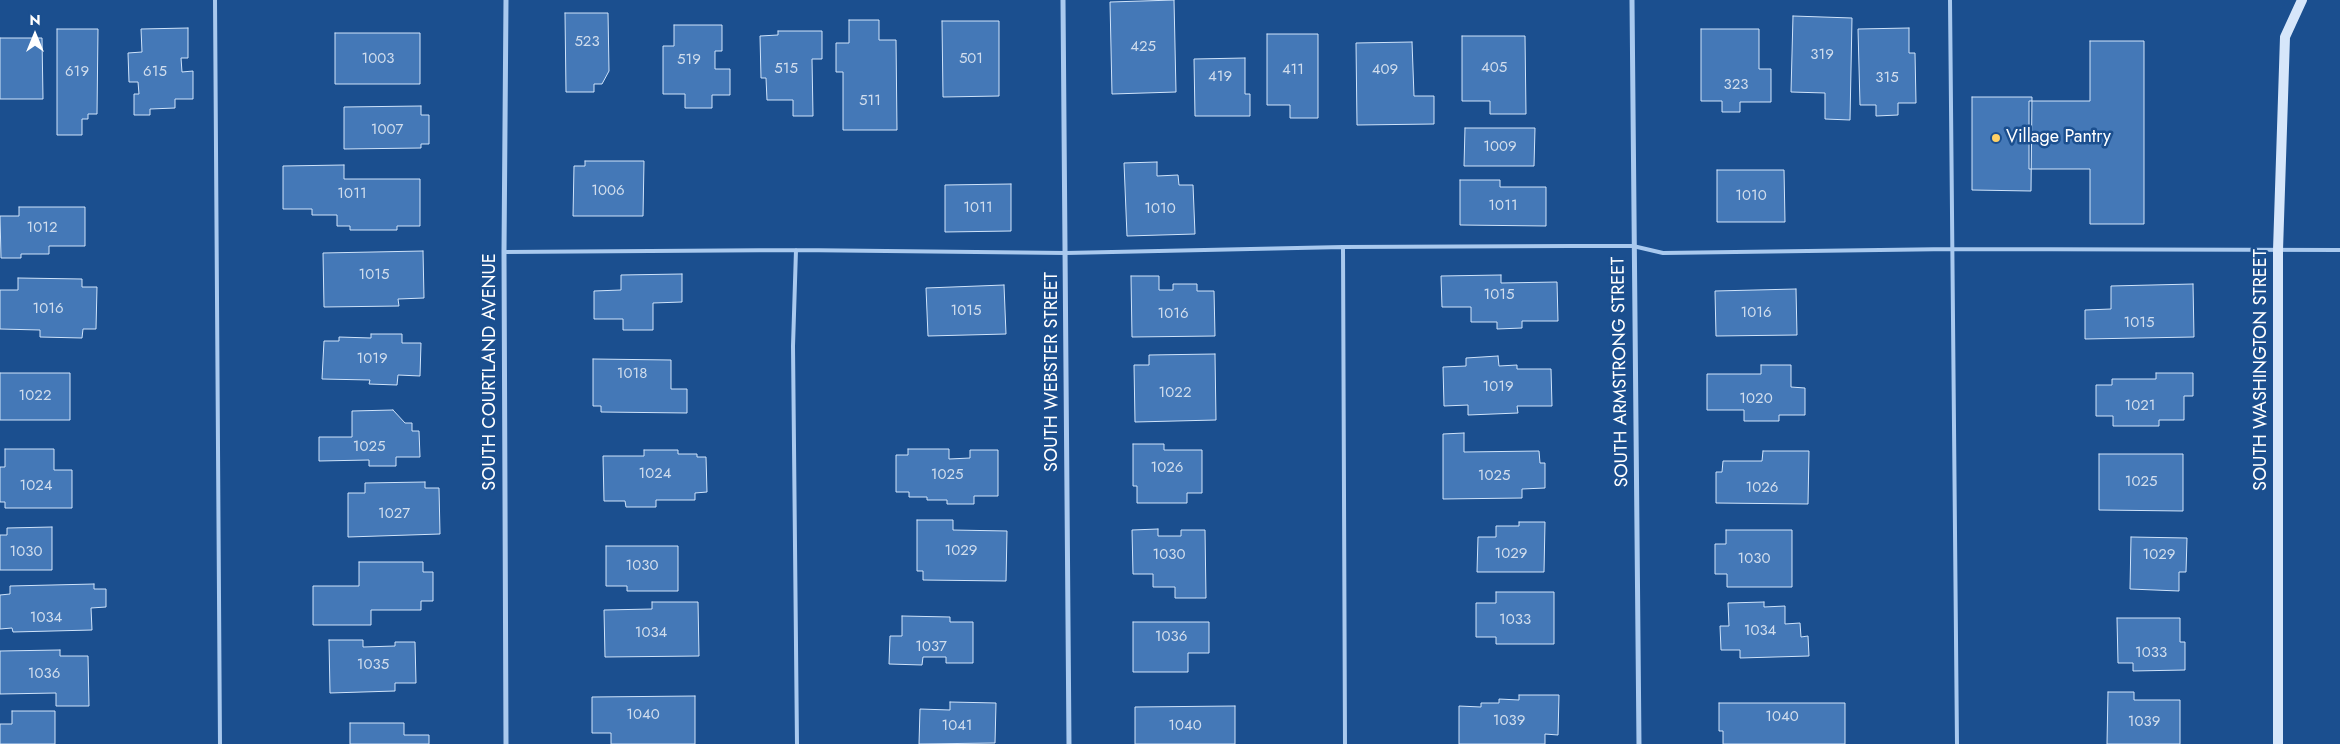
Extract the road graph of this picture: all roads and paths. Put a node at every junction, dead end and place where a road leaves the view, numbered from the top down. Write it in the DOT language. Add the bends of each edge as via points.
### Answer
graph roads {
  1 [pos="215,0"];
  2 [pos="506,0"];
  3 [pos="1063,0"];
  4 [pos="1632,0"];
  5 [pos="1950,0"];
  6 [pos="2302,0"];
  7 [pos="1633,246"];
  8 [pos="1344,247"];
  9 [pos="1952,249"];
  10 [pos="796,250"];
  11 [pos="2278,250"];
  12 [pos="2340,250"];
  13 [pos="504,252"];
  14 [pos="1066,253"];
  15 [pos="220,744"];
  16 [pos="506,744"];
  17 [pos="797,744"];
  18 [pos="1069,744"];
  19 [pos="1345,744"];
  20 [pos="1639,744"];
  21 [pos="1957,744"];
  22 [pos="2278,744"];
  1 -- 15 [label="lane"];
  2 -- 13 [label="street, SOUTH COURTLAND AVENUE"];
  3 -- 14 [label="street, SOUTH WEBSTER STREET"];
  4 -- 7 [label="street, SOUTH ARMSTRONG STREET"];
  5 -- 9 [label="lane"];
  6 -- 11 [label="main road, SOUTH WASHINGTON STREET" via="2285,37"];
  7 -- 8 [label="lane"];
  7 -- 9 [label="lane" via="1663,253"];
  7 -- 20 [label="street, SOUTH ARMSTRONG STREET"];
  8 -- 14 [label="lane"];
  8 -- 19 [label="lane"];
  9 -- 11 [label="lane"];
  9 -- 21 [label="lane"];
  10 -- 13 [label="lane"];
  10 -- 14 [label="lane"];
  10 -- 17 [label="lane" via="793,346"];
  11 -- 12 [label="lane"];
  11 -- 22 [label="main road, SOUTH WASHINGTON STREET"];
  13 -- 16 [label="street, SOUTH COURTLAND AVENUE"];
  14 -- 18 [label="street, SOUTH WEBSTER STREET"];
}
